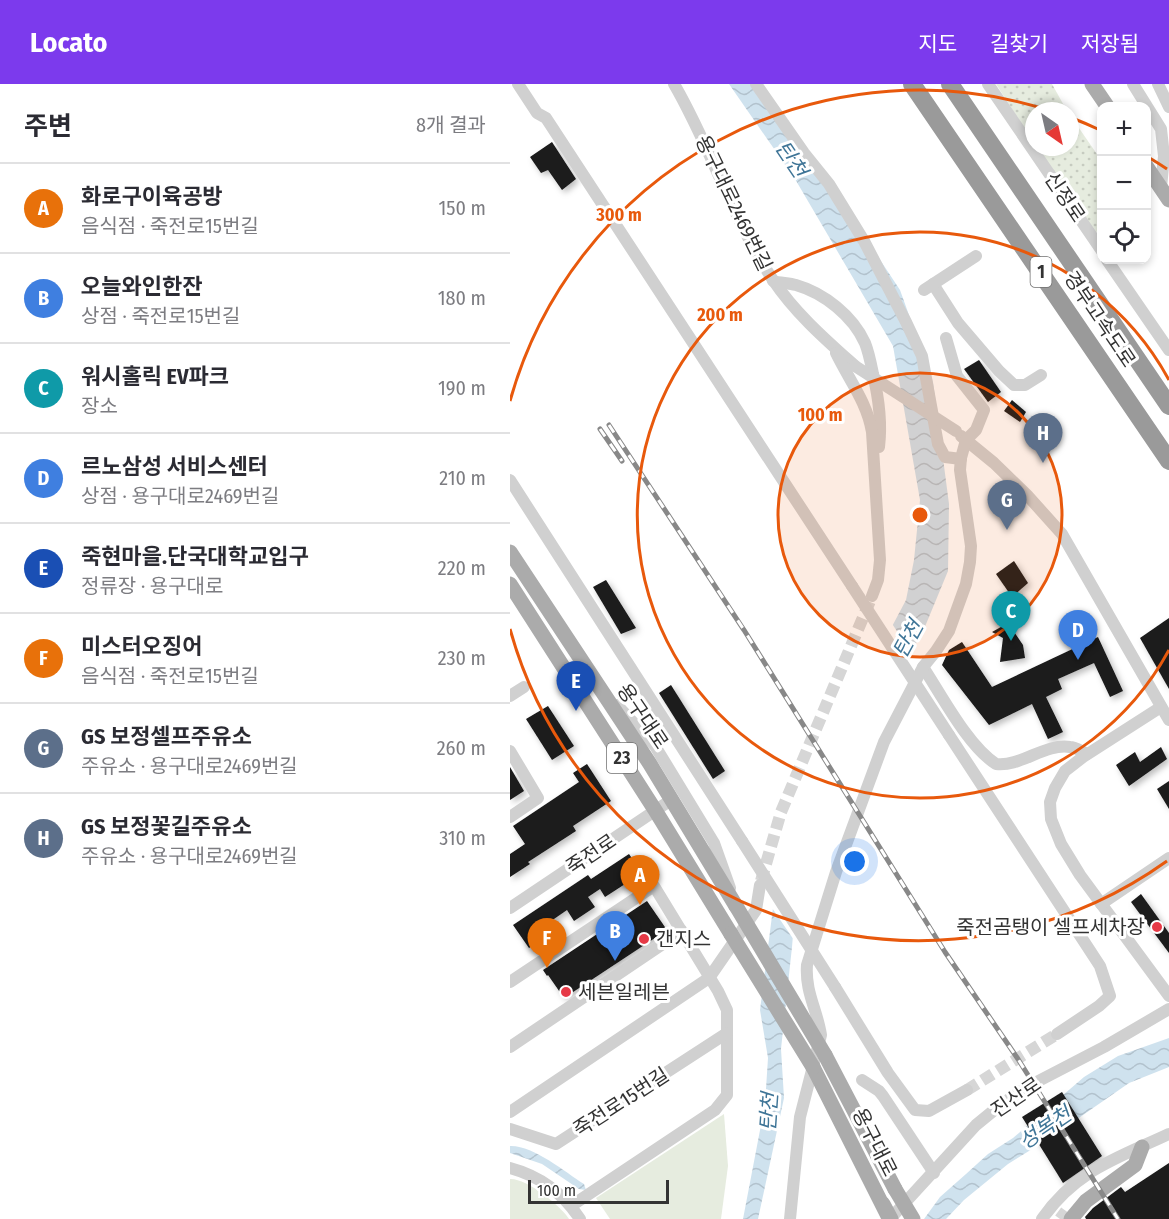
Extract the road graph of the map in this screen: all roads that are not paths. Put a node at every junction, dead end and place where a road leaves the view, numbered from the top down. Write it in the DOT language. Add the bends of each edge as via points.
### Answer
graph roads {
  1 [pos="518,84"];
  2 [pos="674,84"];
  3 [pos="756,84"];
  4 [pos="912,84"];
  5 [pos="950,84"];
  6 [pos="988,84"];
  7 [pos="1092,84"];
  8 [pos="1133,84"];
  9 [pos="1158,84"];
  10 [pos="1104,102"];
  11 [pos="1169,107"];
  12 [pos="1151,173"];
  13 [pos="1165,194"];
  14 [pos="1097,245"];
  15 [pos="976,256"];
  16 [pos="1110,264"];
  17 [pos="774,281"];
  18 [pos="946,338"];
  19 [pos="833,346"];
  20 [pos="1169,350"];
  21 [pos="1041,375"];
  22 [pos="1169,406"];
  23 [pos="966,440"];
  24 [pos="961,459"];
  25 [pos="1169,461"];
  26 [pos="875,463"];
  27 [pos="510,480"];
  28 [pos="510,552"];
  29 [pos="510,584"];
  30 [pos="872,596"];
  31 [pos="923,667"];
  32 [pos="589,673"];
  33 [pos="524,687"];
  34 [pos="510,696"];
  35 [pos="1161,707"];
  36 [pos="1169,720"];
  37 [pos="510,751"];
  38 [pos="1087,754"];
  39 [pos="671,800"];
  40 [pos="656,810"];
  41 [pos="510,817"];
  42 [pos="1169,858"];
  43 [pos="760,885"];
  44 [pos="1101,904"];
  45 [pos="736,906"];
  46 [pos="510,908"];
  47 [pos="682,931"];
  48 [pos="709,978"];
  49 [pos="510,982"];
  50 [pos="1169,996"];
  51 [pos="1169,1009"];
  52 [pos="727,1033"];
  53 [pos="1057,1034"];
  54 [pos="510,1047"];
  55 [pos="862,1080"];
  56 [pos="967,1090"];
  57 [pos="510,1112"];
  58 [pos="510,1129"];
  59 [pos="1169,1134"];
  60 [pos="1142,1147"];
  61 [pos="510,1168"];
  62 [pos="934,1173"];
  63 [pos="571,1206"];
  64 [pos="580,1219"];
  65 [pos="790,1219"];
  66 [pos="890,1219"];
  67 [pos="911,1219"];
  68 [pos="1042,1219"];
  69 [pos="1071,1219"];
  1 -- 53 [label="street, bridge" via="537,113 546,118 1100,966 1110,996"];
  2 -- 17 [label="street, 용구대로2469번길" via="747,237"];
  3 -- 24 [label="street" via="829,184 869,251 922,356 938,444 945,457"];
  4 -- 25 [label="highway, 경부고속도로 / 1"];
  5 -- 22 [label="highway, 경부고속도로 / 1"];
  6 -- 14 [label="street, 신정로"];
  7 -- 10 [label="main road"];
  8 -- 13 [label="street" via="1161,129"];
  9 -- 11 [label="street"];
  12 -- 13 [label="main road"];
  15 -- 21 [label="street" via="928,287 1014,385 1025,385"];
  16 -- 20 [label="street"];
  17 -- 19 [label="street, 용구대로2469번길"];
  17 -- 26 [label="street" via="803,287 826,300 862,338 878,392 879,445"];
  18 -- 23 [label="street" via="957,376 984,410 976,430"];
  19 -- 23 [label="street, 용구대로2469번길, bridge" via="855,366"];
  19 -- 26 [label="street" via="867,409"];
  23 -- 24 [label="street"];
  23 -- 35 [label="street" via="1027,495 1062,534"];
  24 -- 31 [label="street" via="970,562 949,631"];
  26 -- 30 [label="street" via="880,572"];
  27 -- 56 [label="street, bridge" via="915,1110 929,1111"];
  28 -- 32 [label="main road, 용구대로 / 23"];
  29 -- 40 [label="main road, 용구대로 / 23"];
  31 -- 38 [label="street" via="971,739 996,764 1071,746"];
  31 -- 65 [label="street" via="884,742 807,965 806,981 820,1035 800,1117"];
  32 -- 39 [label="main road, 용구대로 / 23"];
  32 -- 45 [label="street" via="655,746 714,843"];
  33 -- 34 [label="street"];
  35 -- 36 [label="street"];
  35 -- 38 [label="street"];
  37 -- 41 [label="street" via="538,798"];
  38 -- 44 [label="street" via="1065,771 1055,788 1050,802 1051,819 1061,844"];
  39 -- 40 [label="street, 죽전로"];
  39 -- 45 [label="main road, 용구대로 / 23"];
  40 -- 46 [label="street, 죽전로"];
  40 -- 66 [label="main road, 용구대로 / 23, bridge" via="813,1067"];
  42 -- 44 [label="street"];
  43 -- 48 [label="street" via="756,910"];
  44 -- 50 [label="street"];
  45 -- 67 [label="main road, 용구대로 / 23, bridge" via="825,1055"];
  47 -- 48 [label="street"];
  47 -- 49 [label="street" via="654,886"];
  47 -- 54 [label="street"];
  48 -- 52 [label="street" via="727,1010"];
  48 -- 57 [label="street"];
  51 -- 62 [label="street, 진산로" via="1025,1088 976,1125"];
  52 -- 58 [label="street, 죽전로15번길" via="556,1144"];
  52 -- 63 [label="street" via="727,1095 715,1110"];
  55 -- 62 [label="street" via="883,1096"];
  59 -- 60 [label="street"];
  60 -- 68 [label="street" via="1085,1175 1064,1191"];
  60 -- 69 [label="main road" via="1135,1165 1086,1201"];
  61 -- 63 [label="street" via="548,1185"];
  62 -- 66 [label="street, 진산로"];
  63 -- 64 [label="street"];
}
